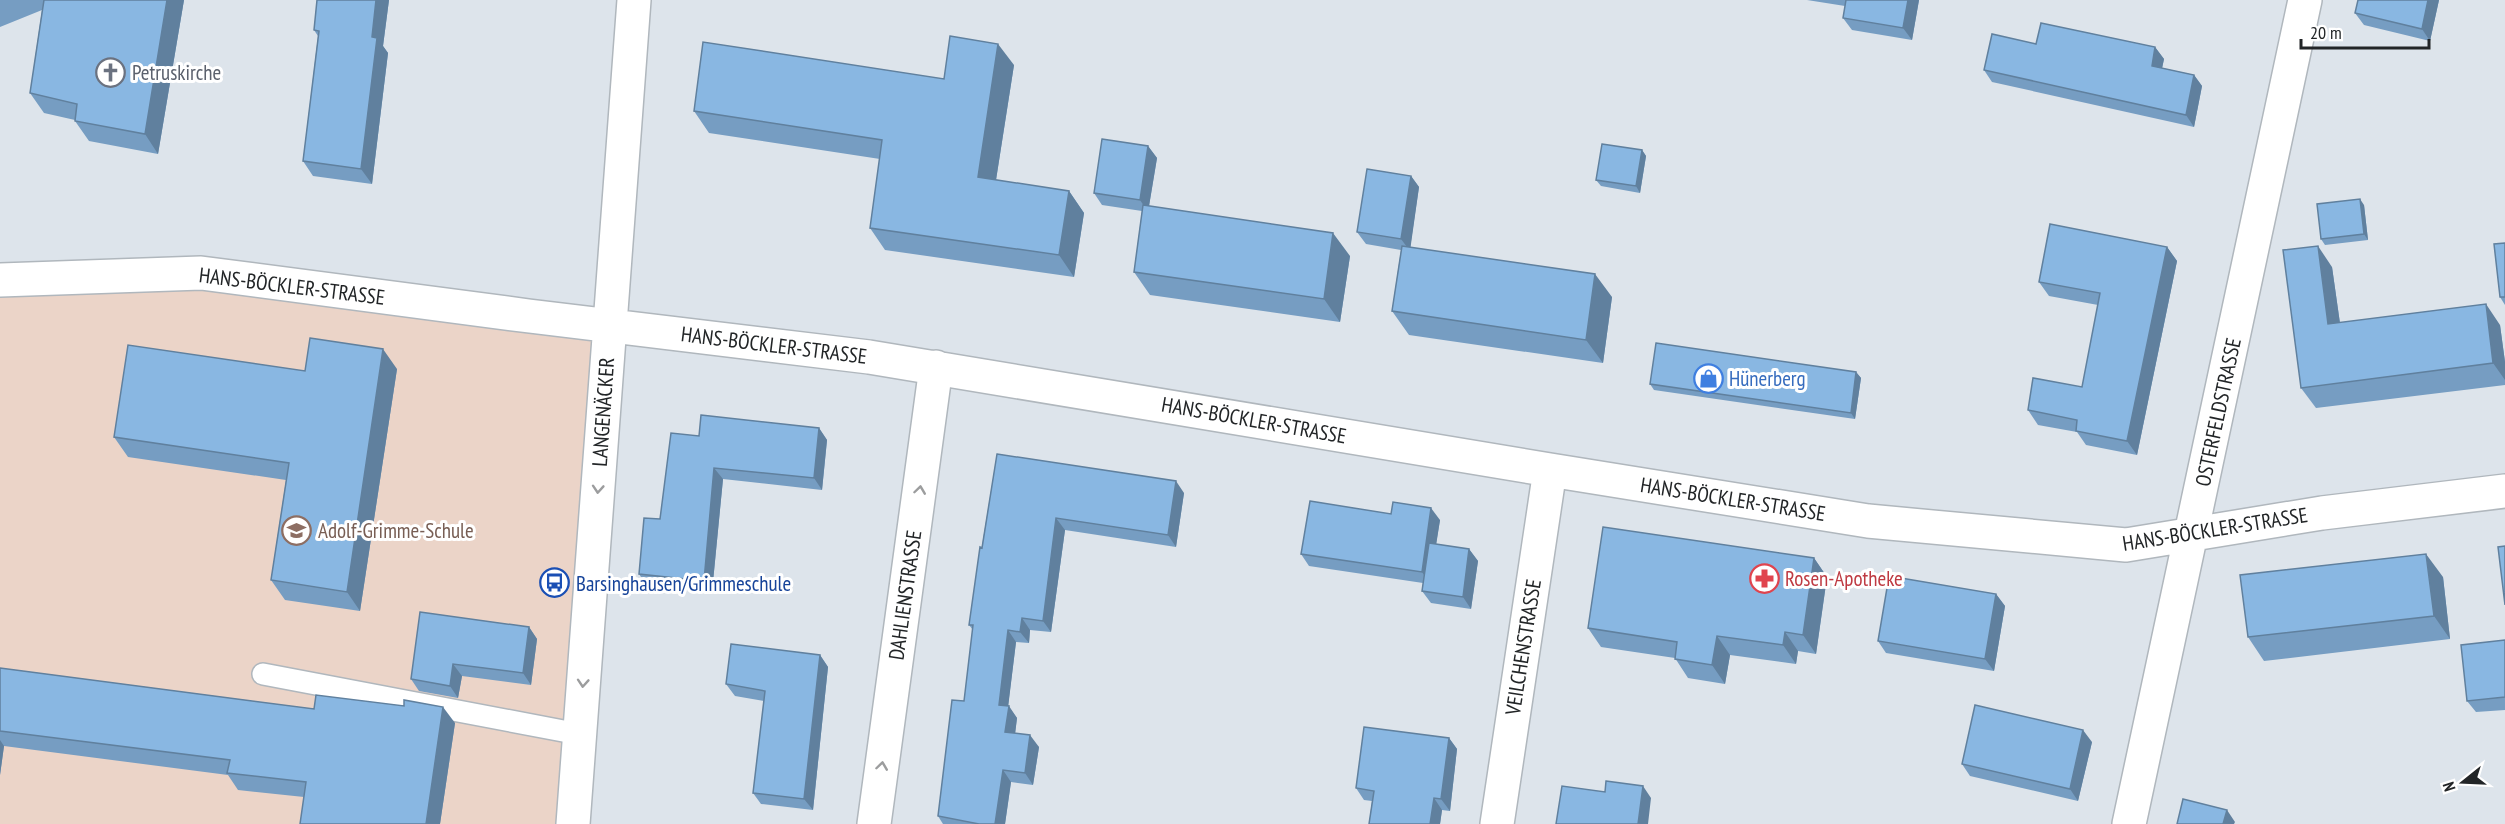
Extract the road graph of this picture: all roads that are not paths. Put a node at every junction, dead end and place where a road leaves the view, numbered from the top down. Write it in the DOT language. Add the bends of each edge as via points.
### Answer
graph roads {
  1 [pos="634,0"];
  2 [pos="2305,0"];
  3 [pos="0,280"];
  4 [pos="610,326"];
  5 [pos="936,367"];
  6 [pos="1550,470"];
  7 [pos="2505,491"];
  8 [pos="2192,536"];
  9 [pos="263,674"];
  10 [pos="579,734"];
  11 [pos="573,824"];
  12 [pos="874,824"];
  13 [pos="1497,824"];
  14 [pos="2129,824"];
  1 -- 4 [label="street, LANGENÄCKER"];
  2 -- 8 [label="street, OSTERFELDSTRASSE"];
  3 -- 4 [label="street, HANS-BÖCKLER-STRASSE" via="201,273"];
  4 -- 5 [label="street, HANS-BÖCKLER-STRASSE"];
  4 -- 10 [label="street, LANGENÄCKER, one-way"];
  5 -- 6 [label="street, HANS-BÖCKLER-STRASSE"];
  12 -- 5 [label="street, DAHLIENSTRASSE, one-way"];
  6 -- 8 [label="street, HANS-BÖCKLER-STRASSE" via="1880,522 2126,545"];
  6 -- 13 [label="street, VEILCHENSTRASSE"];
  7 -- 8 [label="street, HANS-BÖCKLER-STRASSE" via="2322,513"];
  8 -- 14 [label="street, OSTERFELDSTRASSE"];
  9 -- 10 [label="lane"];
  10 -- 11 [label="street, LANGENÄCKER"];
}
